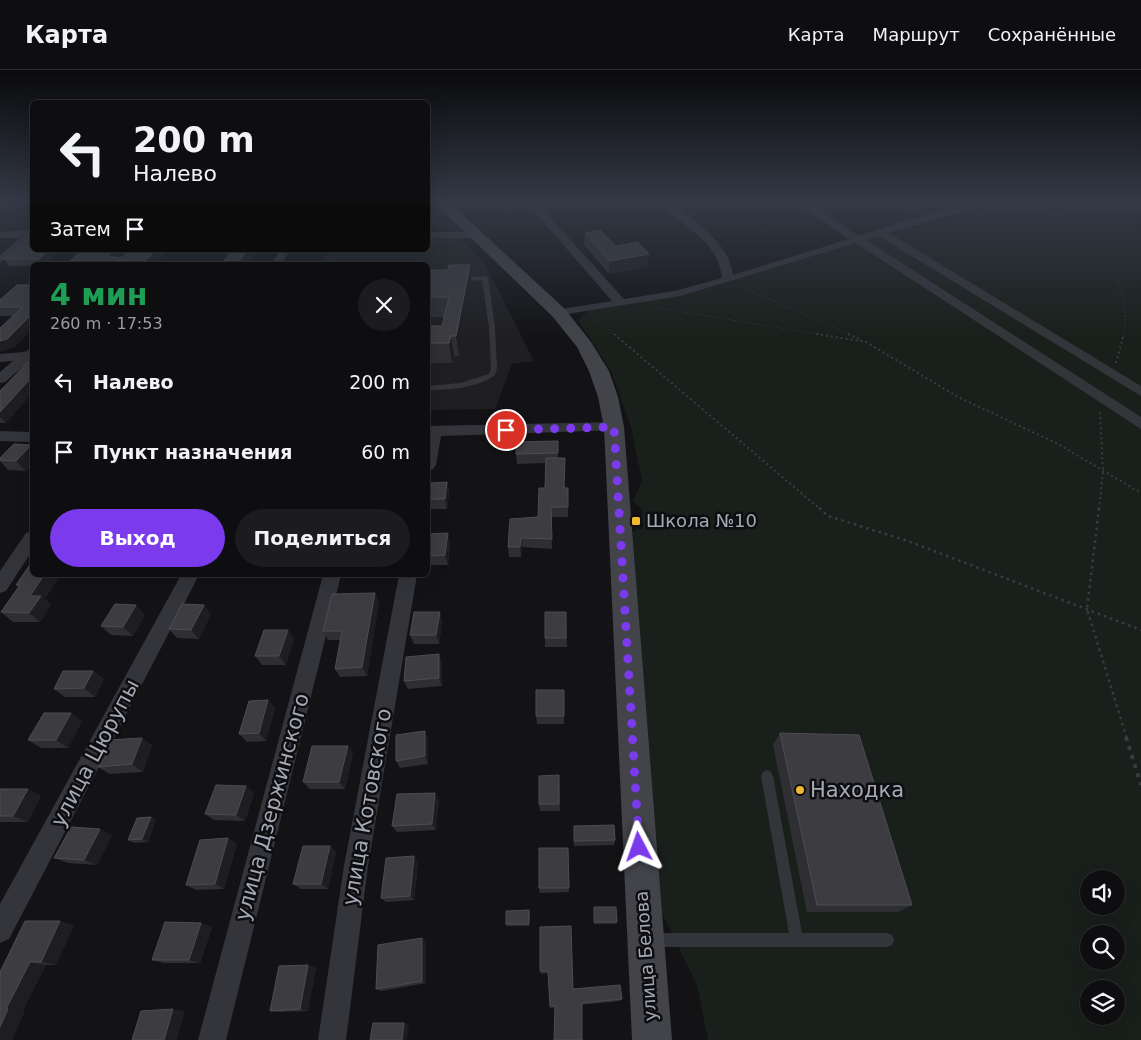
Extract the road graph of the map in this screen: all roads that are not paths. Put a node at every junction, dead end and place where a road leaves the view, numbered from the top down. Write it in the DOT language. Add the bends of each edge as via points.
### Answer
graph roads {
  1 [pos="16,247"];
  2 [pos="488,247"];
  3 [pos="571,247"];
  4 [pos="718,247"];
  5 [pos="830,247"];
  6 [pos="869,247"];
  7 [pos="905,247"];
  8 [pos="0,260"];
  9 [pos="456,280"];
  10 [pos="728,280"];
  11 [pos="620,302"];
  12 [pos="559,313"];
  13 [pos="30,354"];
  14 [pos="0,358"];
  15 [pos="0,378"];
  16 [pos="430,388"];
  17 [pos="1141,392"];
  18 [pos="1141,424"];
  19 [pos="614,427"];
  20 [pos="430,432"];
  21 [pos="0,436"];
  22 [pos="30,437"];
  23 [pos="30,541"];
  24 [pos="189,577"];
  25 [pos="331,577"];
  26 [pos="408,577"];
  27 [pos="1,583"];
  28 [pos="767,776"];
  29 [pos="0,930"];
  30 [pos="797,939"];
  31 [pos="645,940"];
  32 [pos="887,940"];
  33 [pos="212,1040"];
  34 [pos="332,1040"];
  35 [pos="652,1040"];
  1 -- 8 [label="street"];
  2 -- 12 [label="main road, улица Белова"];
  3 -- 11 [label="street"];
  4 -- 10 [label="street" via="726,264"];
  5 -- 10 [label="street"];
  6 -- 18 [label="street"];
  7 -- 17 [label="street"];
  9 -- 16 [label="lane" via="486,278 494,368 492,375 472,384"];
  10 -- 11 [label="street" via="680,293"];
  11 -- 12 [label="street"];
  12 -- 19 [label="main road, улица Белова" via="585,346 599,371"];
  13 -- 14 [label="street"];
  13 -- 15 [label="street"];
  19 -- 20 [label="street"];
  19 -- 31 [label="main road, улица Белова"];
  21 -- 22 [label="street"];
  23 -- 27 [label="street"];
  24 -- 29 [label="street, улица Цюрупы"];
  25 -- 33 [label="street, улица Дзержинского"];
  26 -- 34 [label="street, улица Котовского" via="356,866"];
  28 -- 30 [label="lane"];
  30 -- 31 [label="lane"];
  30 -- 32 [label="lane"];
  31 -- 35 [label="main road, улица Белова"];
}
